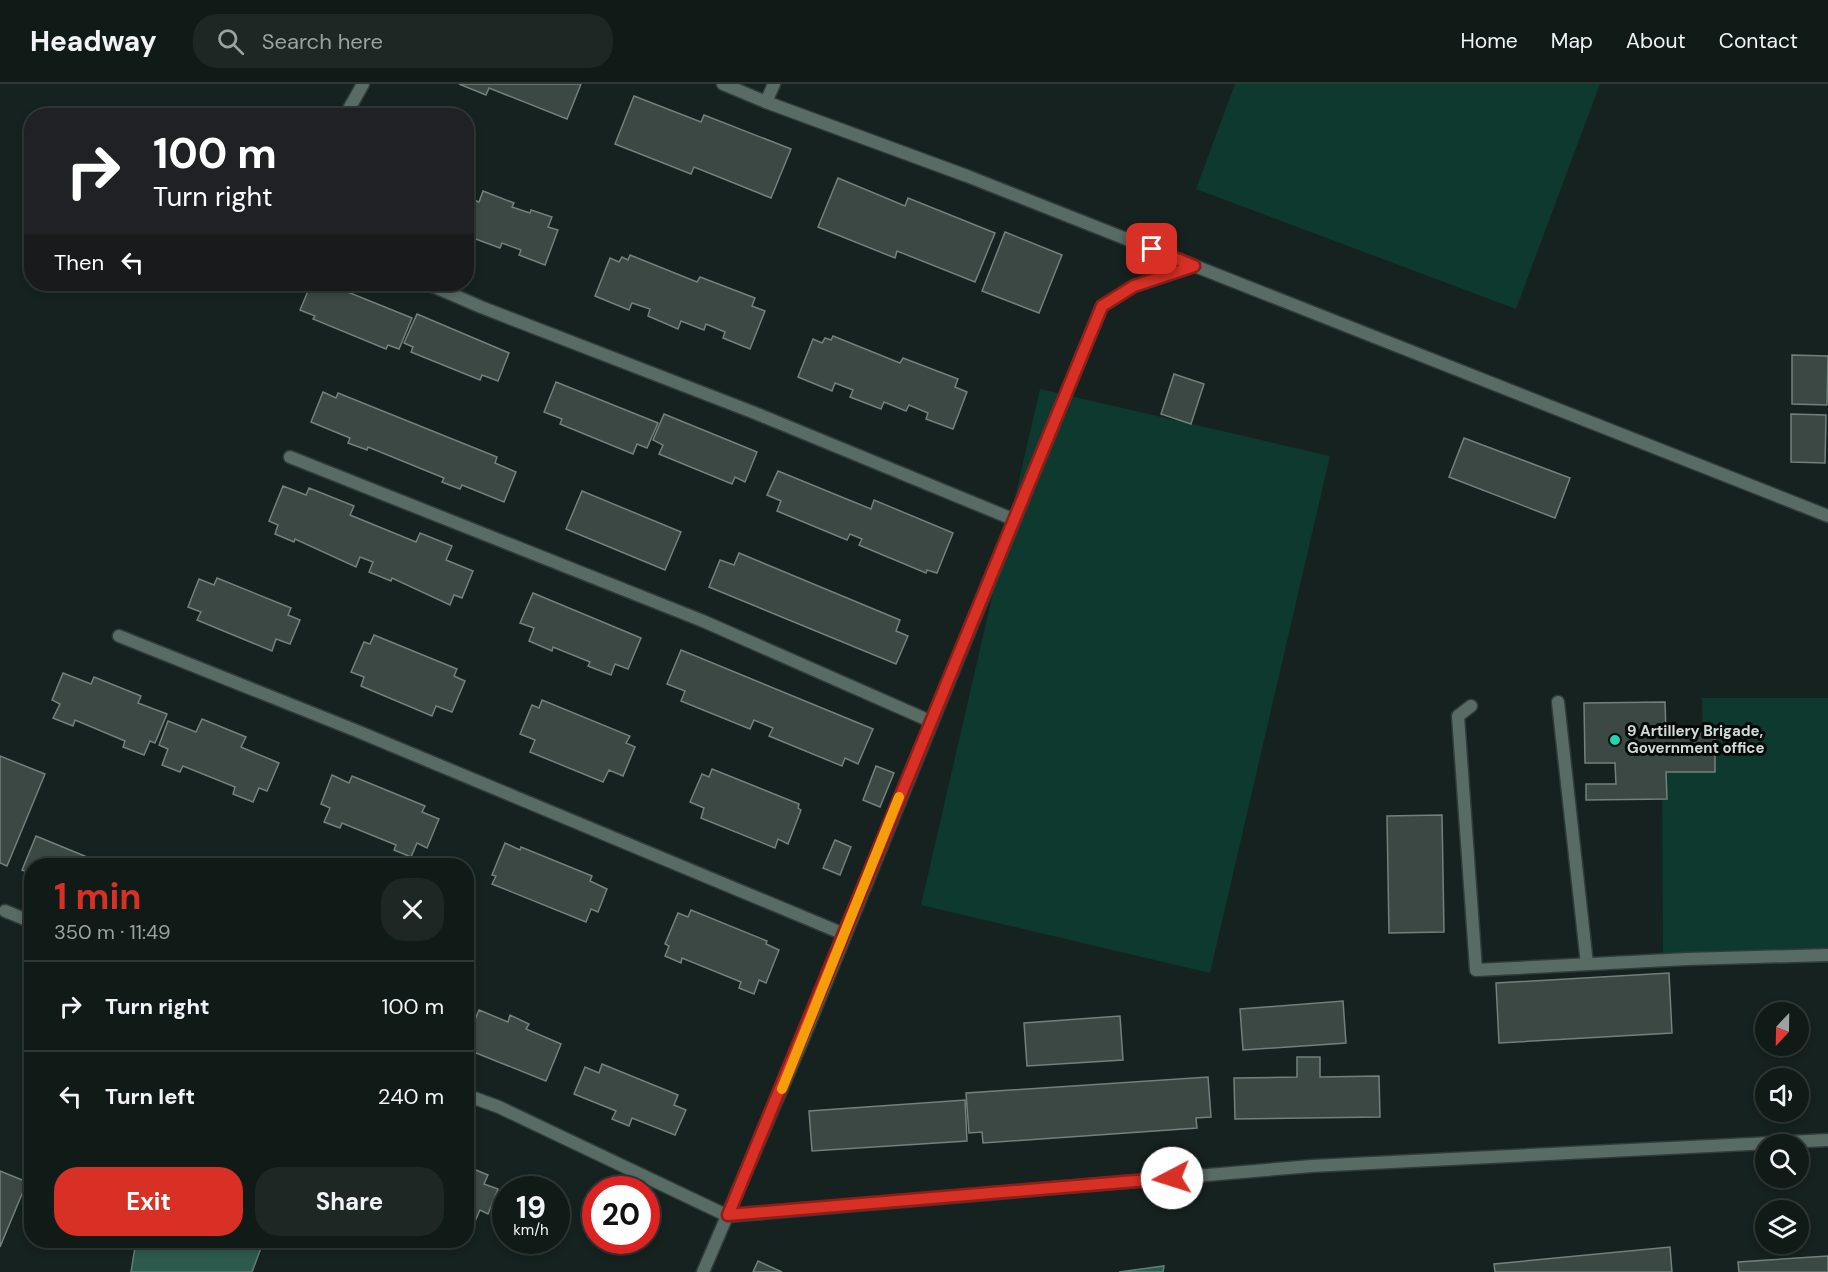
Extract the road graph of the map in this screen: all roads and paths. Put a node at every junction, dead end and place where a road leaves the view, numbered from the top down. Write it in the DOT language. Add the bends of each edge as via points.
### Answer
graph roads {
  1 [pos="363,84"];
  2 [pos="723,84"];
  3 [pos="774,84"];
  4 [pos="766,102"];
  5 [pos="350,108"];
  6 [pos="1194,266"];
  7 [pos="444,291"];
  8 [pos="290,457"];
  9 [pos="1828,516"];
  10 [pos="1015,520"];
  11 [pos="119,636"];
  12 [pos="1558,702"];
  13 [pos="1471,706"];
  14 [pos="930,721"];
  15 [pos="5,911"];
  16 [pos="24,919"];
  17 [pos="844,934"];
  18 [pos="1828,955"];
  19 [pos="1587,964"];
  20 [pos="474,1098"];
  21 [pos="1828,1140"];
  22 [pos="728,1215"];
  23 [pos="703,1272"];
  1 -- 5 [label="lane"];
  2 -- 4 [label="lane"];
  3 -- 4 [label="lane"];
  4 -- 6 [label="lane"];
  6 -- 9 [label="lane"];
  6 -- 10 [label="lane" via="1134,286 1102,306"];
  7 -- 10 [label="lane"];
  8 -- 14 [label="lane" via="703,621"];
  10 -- 14 [label="lane"];
  11 -- 17 [label="lane"];
  12 -- 19 [label="lane"];
  13 -- 19 [label="lane" via="1458,716 1476,970"];
  14 -- 17 [label="lane"];
  15 -- 16 [label="lane"];
  17 -- 22 [label="lane"];
  18 -- 19 [label="lane"];
  20 -- 22 [label="lane"];
  21 -- 22 [label="lane" via="1312,1166"];
  22 -- 23 [label="lane"];
}
